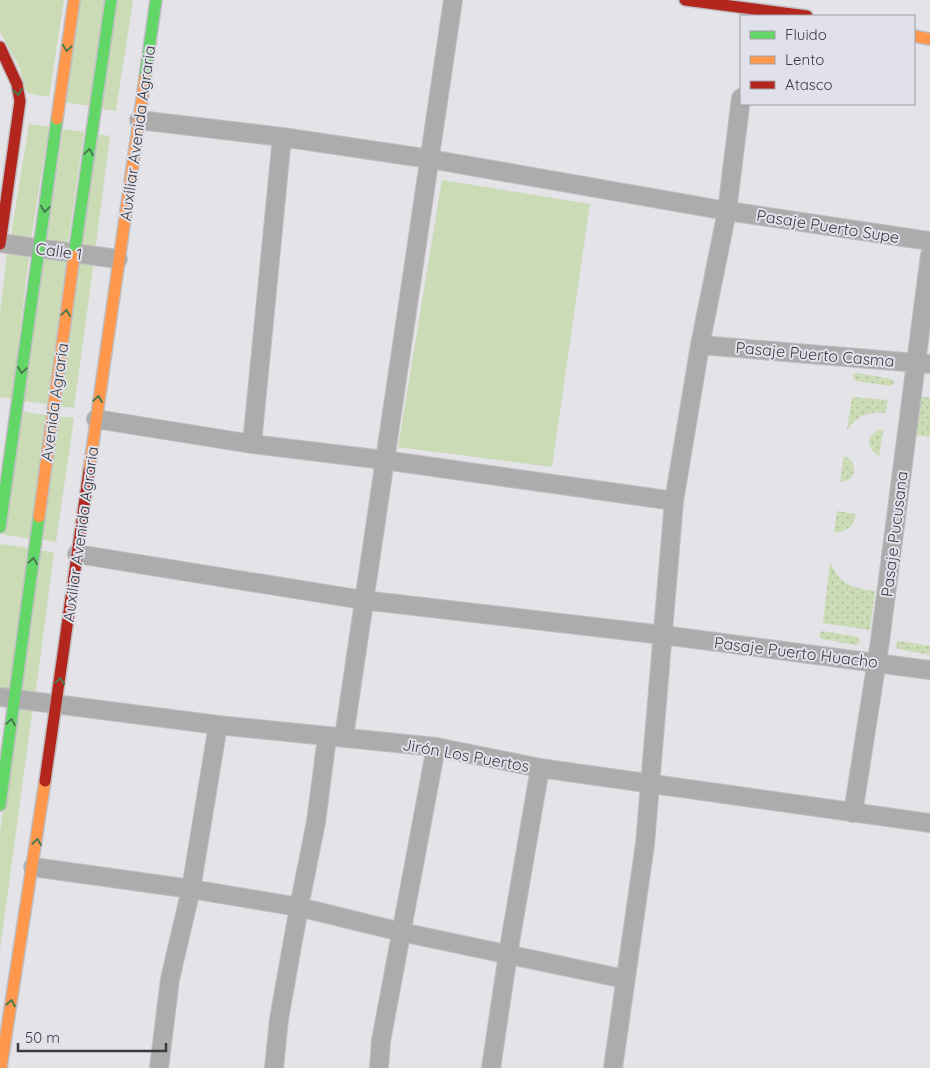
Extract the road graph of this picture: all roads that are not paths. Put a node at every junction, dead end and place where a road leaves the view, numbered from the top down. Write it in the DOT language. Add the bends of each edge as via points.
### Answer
graph roads {
  1 [pos="74,0"];
  2 [pos="111,0"];
  3 [pos="156,0"];
  4 [pos="453,0"];
  5 [pos="685,0"];
  6 [pos="808,0"];
  7 [pos="752,12"];
  8 [pos="793,15"];
  9 [pos="807,15"];
  10 [pos="915,36"];
  11 [pos="930,39"];
  12 [pos="0,47"];
  13 [pos="740,105"];
  14 [pos="139,120"];
  15 [pos="282,137"];
  16 [pos="430,159"];
  17 [pos="727,211"];
  18 [pos="930,241"];
  19 [pos="0,243"];
  20 [pos="39,248"];
  21 [pos="74,253"];
  22 [pos="930,255"];
  23 [pos="118,259"];
  24 [pos="700,345"];
  25 [pos="923,363"];
  26 [pos="96,419"];
  27 [pos="252,444"];
  28 [pos="384,460"];
  29 [pos="674,501"];
  30 [pos="0,526"];
  31 [pos="77,554"];
  32 [pos="363,600"];
  33 [pos="663,634"];
  34 [pos="876,662"];
  35 [pos="930,670"];
  36 [pos="7,698"];
  37 [pos="57,704"];
  38 [pos="218,725"];
  39 [pos="336,737"];
  40 [pos="436,748"];
  41 [pos="540,768"];
  42 [pos="650,783"];
  43 [pos="0,805"];
  44 [pos="853,813"];
  45 [pos="930,823"];
  46 [pos="34,867"];
  47 [pos="190,889"];
  48 [pos="298,907"];
  49 [pos="401,932"];
  50 [pos="508,954"];
  51 [pos="625,979"];
  52 [pos="1,1068"];
  53 [pos="159,1068"];
  54 [pos="274,1068"];
  55 [pos="379,1068"];
  56 [pos="491,1068"];
  57 [pos="613,1068"];
  1 -- 20 [label="main road, one-way"];
  21 -- 2 [label="main road, Avenida Agraria, one-way"];
  3 -- 14 [label="main road, Auxiliar Avenida Agraria"];
  4 -- 16 [label="street"];
  5 -- 7 [label="main road"];
  6 -- 9 [label="street"];
  7 -- 8 [label="main road"];
  10 -- 11 [label="main road"];
  12 -- 19 [label="main road, one-way" via="17,84 20,101"];
  13 -- 17 [label="street"];
  14 -- 15 [label="street, Pasaje Puerto Supe"];
  14 -- 23 [label="main road, Auxiliar Avenida Agraria"];
  15 -- 16 [label="street, Pasaje Puerto Supe"];
  15 -- 27 [label="street"];
  16 -- 17 [label="street, Pasaje Puerto Supe"];
  16 -- 28 [label="street"];
  17 -- 18 [label="street, Pasaje Puerto Supe"];
  17 -- 24 [label="street"];
  19 -- 20 [label="street, Calle 1"];
  20 -- 21 [label="street, Calle 1"];
  20 -- 30 [label="main road, one-way"];
  21 -- 23 [label="street, Calle 1"];
  36 -- 21 [label="main road, Avenida Agraria, one-way"];
  22 -- 25 [label="street, Pasaje Pucusana"];
  26 -- 23 [label="main road, Auxiliar Avenida Agraria, one-way"];
  24 -- 25 [label="street, Pasaje Puerto Casma"];
  24 -- 29 [label="street"];
  25 -- 34 [label="street, Pasaje Pucusana"];
  26 -- 27 [label="street"];
  26 -- 31 [label="main road, Auxiliar Avenida Agraria"];
  27 -- 28 [label="street"];
  28 -- 29 [label="street"];
  28 -- 32 [label="street"];
  29 -- 33 [label="street"];
  31 -- 32 [label="street, Pasaje Puerto Huacho"];
  37 -- 31 [label="main road, Auxiliar Avenida Agraria, one-way"];
  32 -- 33 [label="street, Pasaje Puerto Huacho"];
  32 -- 39 [label="street"];
  33 -- 34 [label="street, Pasaje Puerto Huacho"];
  33 -- 42 [label="street"];
  34 -- 35 [label="street, Pasaje Puerto Huacho"];
  34 -- 44 [label="street, Pasaje Pucusana"];
  36 -- 37 [label="street, Jirón Los Puertos"];
  43 -- 36 [label="main road, Avenida Agraria, one-way"];
  37 -- 38 [label="street, Jirón Los Puertos"];
  46 -- 37 [label="main road, Auxiliar Avenida Agraria, one-way"];
  38 -- 39 [label="street, Jirón Los Puertos"];
  38 -- 47 [label="street"];
  39 -- 40 [label="street, Jirón Los Puertos"];
  39 -- 48 [label="street"];
  40 -- 41 [label="street, Jirón Los Puertos"];
  40 -- 49 [label="street"];
  41 -- 42 [label="street, Jirón Los Puertos"];
  41 -- 50 [label="street"];
  42 -- 44 [label="street, Jirón Los Puertos"];
  42 -- 51 [label="street" via="645,844"];
  44 -- 45 [label="street, Jirón Los Puertos"];
  46 -- 47 [label="street"];
  52 -- 46 [label="main road, Auxiliar Avenida Agraria, one-way"];
  47 -- 48 [label="street"];
  47 -- 53 [label="street" via="170,979"];
  48 -- 49 [label="street"];
  48 -- 54 [label="street"];
  49 -- 50 [label="street"];
  49 -- 55 [label="street"];
  50 -- 51 [label="street"];
  50 -- 56 [label="street"];
  51 -- 57 [label="street"];
}
